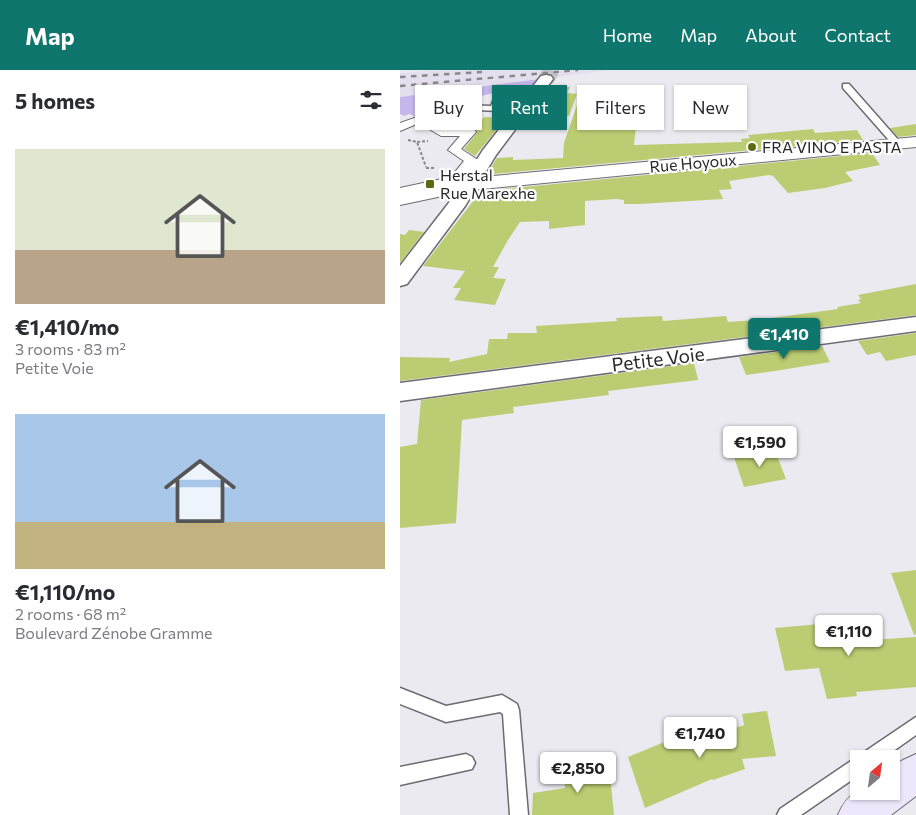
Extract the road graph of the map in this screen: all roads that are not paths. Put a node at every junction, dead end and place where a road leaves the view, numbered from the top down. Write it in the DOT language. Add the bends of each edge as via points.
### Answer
graph roads {
  1 [pos="546,79"];
  2 [pos="541,85"];
  3 [pos="846,86"];
  4 [pos="400,127"];
  5 [pos="507,130"];
  6 [pos="907,144"];
  7 [pos="471,184"];
  8 [pos="400,192"];
  9 [pos="400,199"];
  10 [pos="400,280"];
  11 [pos="916,324"];
  12 [pos="400,392"];
  13 [pos="400,696"];
  14 [pos="916,725"];
  15 [pos="880,750"];
  16 [pos="466,763"];
  17 [pos="850,770"];
  18 [pos="916,773"];
  19 [pos="400,776"];
  20 [pos="900,785"];
  21 [pos="879,800"];
  22 [pos="519,815"];
  23 [pos="786,815"];
  24 [pos="858,815"];
  1 -- 2 [label="street"];
  3 -- 6 [label="lane"];
  4 -- 8 [label="street" via="420,119 445,133 456,133 463,115 468,115 461,133 470,132 454,150 472,160 455,180"];
  5 -- 7 [label="street"];
  6 -- 7 [label="street, Rue Hoyoux"];
  7 -- 9 [label="street, Rue Hoyoux"];
  7 -- 10 [label="street"];
  11 -- 12 [label="street, Petite Voie"];
  13 -- 22 [label="lane" via="446,714 502,704 511,710"];
  14 -- 15 [label="lane"];
  16 -- 19 [label="lane"];
  17 -- 23 [label="lane"];
  18 -- 20 [label="main road"];
  21 -- 24 [label="main road"];
}
